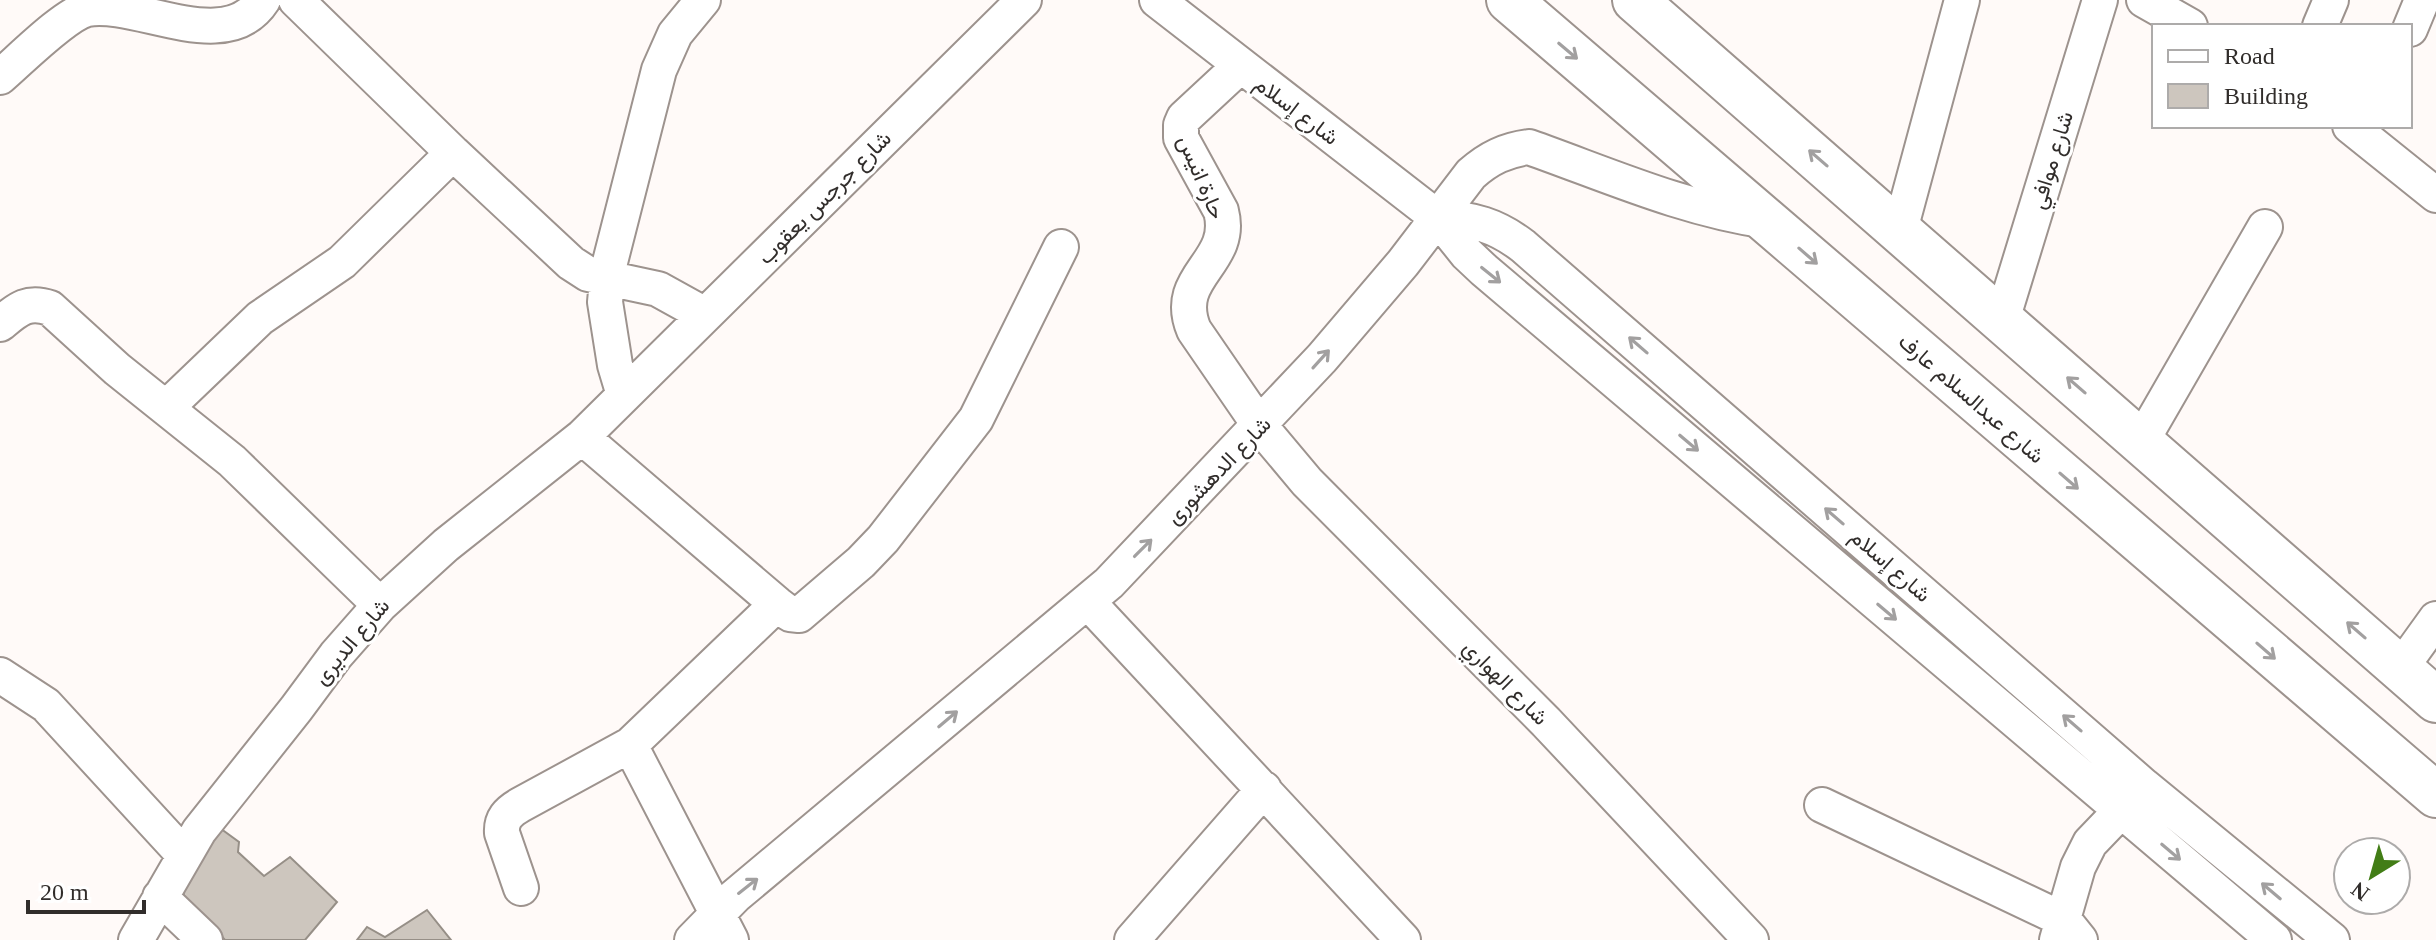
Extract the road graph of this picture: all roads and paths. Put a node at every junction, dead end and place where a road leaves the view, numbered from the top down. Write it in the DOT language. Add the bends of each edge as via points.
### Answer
graph roads {
  1 [pos="263,0"];
  2 [pos="296,0"];
  3 [pos="703,0"];
  4 [pos="1024,0"];
  5 [pos="1157,0"];
  6 [pos="1509,0"];
  7 [pos="1635,0"];
  8 [pos="1962,0"];
  9 [pos="2100,0"];
  10 [pos="2144,0"];
  11 [pos="2197,0"];
  12 [pos="2331,0"];
  13 [pos="2422,0"];
  14 [pos="2186,24"];
  15 [pos="2191,24"];
  16 [pos="2321,24"];
  17 [pos="2412,24"];
  18 [pos="1240,66"];
  19 [pos="0,77"];
  20 [pos="2362,130"];
  21 [pos="453,153"];
  22 [pos="2436,195"];
  23 [pos="1438,218"];
  24 [pos="1767,221"];
  25 [pos="2265,227"];
  26 [pos="1900,230"];
  27 [pos="1061,247"];
  28 [pos="607,276"];
  29 [pos="705,315"];
  30 [pos="2002,320"];
  31 [pos="0,324"];
  32 [pos="624,395"];
  33 [pos="166,408"];
  34 [pos="1260,426"];
  35 [pos="582,437"];
  36 [pos="2141,442"];
  37 [pos="1088,602"];
  38 [pos="777,604"];
  39 [pos="380,605"];
  40 [pos="2436,619"];
  41 [pos="2400,669"];
  42 [pos="5,686"];
  43 [pos="2436,700"];
  44 [pos="630,745"];
  45 [pos="2144,786"];
  46 [pos="1264,789"];
  47 [pos="2436,795"];
  48 [pos="1822,805"];
  49 [pos="2121,811"];
  50 [pos="183,854"];
  51 [pos="521,888"];
  52 [pos="160,897"];
  53 [pos="725,926"];
  54 [pos="2067,933"];
  55 [pos="1735,934"];
  56 [pos="136,940"];
  57 [pos="205,940"];
  58 [pos="692,940"];
  59 [pos="1132,940"];
  60 [pos="1403,940"];
  61 [pos="2274,940"];
  62 [pos="2332,940"];
  1 -- 19 [label="street" via="237,20 217,25 110,7 88,9"];
  2 -- 21 [label="street"];
  3 -- 28 [label="street" via="675,34 659,70"];
  4 -- 29 [label="street, شارع جرجس يعقوب"];
  5 -- 18 [label="street, شارع إسلام"];
  6 -- 24 [label="main road, شارع عبدالسلام عارف, one-way"];
  26 -- 7 [label="main road, one-way"];
  8 -- 26 [label="street"];
  9 -- 30 [label="street, شارع موافي"];
  10 -- 14 [label="street"];
  11 -- 15 [label="street"];
  12 -- 16 [label="street"];
  13 -- 17 [label="street"];
  18 -- 23 [label="street, شارع إسلام"];
  18 -- 34 [label="street, حارة انيس" via="1181,125 1181,138 1223,222 1218,250 1187,303 1194,330"];
  20 -- 22 [label="street"];
  21 -- 28 [label="street" via="571,263 588,274"];
  21 -- 33 [label="street" via="342,262 260,318"];
  23 -- 24 [label="street, شارع الدهشورى" via="1483,164 1529,147 1663,197"];
  34 -- 23 [label="street, شارع الدهشورى, one-way"];
  45 -- 23 [label="street, شارع إسلام, one-way" via="1523,246 1487,224"];
  23 -- 49 [label="street, شارع إسلام, one-way" via="1484,270"];
  24 -- 47 [label="main road, شارع عبدالسلام عارف, one-way"];
  25 -- 36 [label="street"];
  26 -- 30 [label="main road"];
  27 -- 38 [label="street" via="981,411 883,539 799,615"];
  28 -- 29 [label="street" via="658,289"];
  28 -- 32 [label="street" via="609,335"];
  29 -- 32 [label="street, شارع جرجس يعقوب"];
  36 -- 30 [label="main road, one-way"];
  31 -- 33 [label="street" via="20,307 37,303 50,308"];
  32 -- 35 [label="street, شارع الديرى"];
  33 -- 39 [label="street" via="232,461"];
  37 -- 34 [label="street, شارع الدهشورى, one-way"];
  34 -- 55 [label="street, شارع الهواري" via="1307,482 1546,722"];
  35 -- 38 [label="street"];
  35 -- 39 [label="street, شارع الديرى"];
  41 -- 36 [label="main road, one-way"];
  37 -- 46 [label="street"];
  53 -- 37 [label="street, شارع الدهشورى, one-way" via="735,896"];
  38 -- 44 [label="street"];
  39 -- 50 [label="street, شارع الديرى"];
  40 -- 41 [label="street"];
  41 -- 43 [label="main road"];
  42 -- 50 [label="street" via="46,705"];
  44 -- 51 [label="street" via="505,817 502,833"];
  44 -- 53 [label="street"];
  45 -- 49 [label="street"];
  62 -- 45 [label="street, شارع إسلام, one-way"];
  46 -- 59 [label="street"];
  46 -- 60 [label="street"];
  48 -- 54 [label="street"];
  49 -- 54 [label="street" via="2090,843 2078,867"];
  49 -- 61 [label="street, شارع إسلام, one-way"];
  50 -- 52 [label="street, شارع الديرى"];
  52 -- 56 [label="street, شارع الديرى"];
  52 -- 57 [label="street"];
  53 -- 58 [label="street, شارع الدهشورى"];
}
